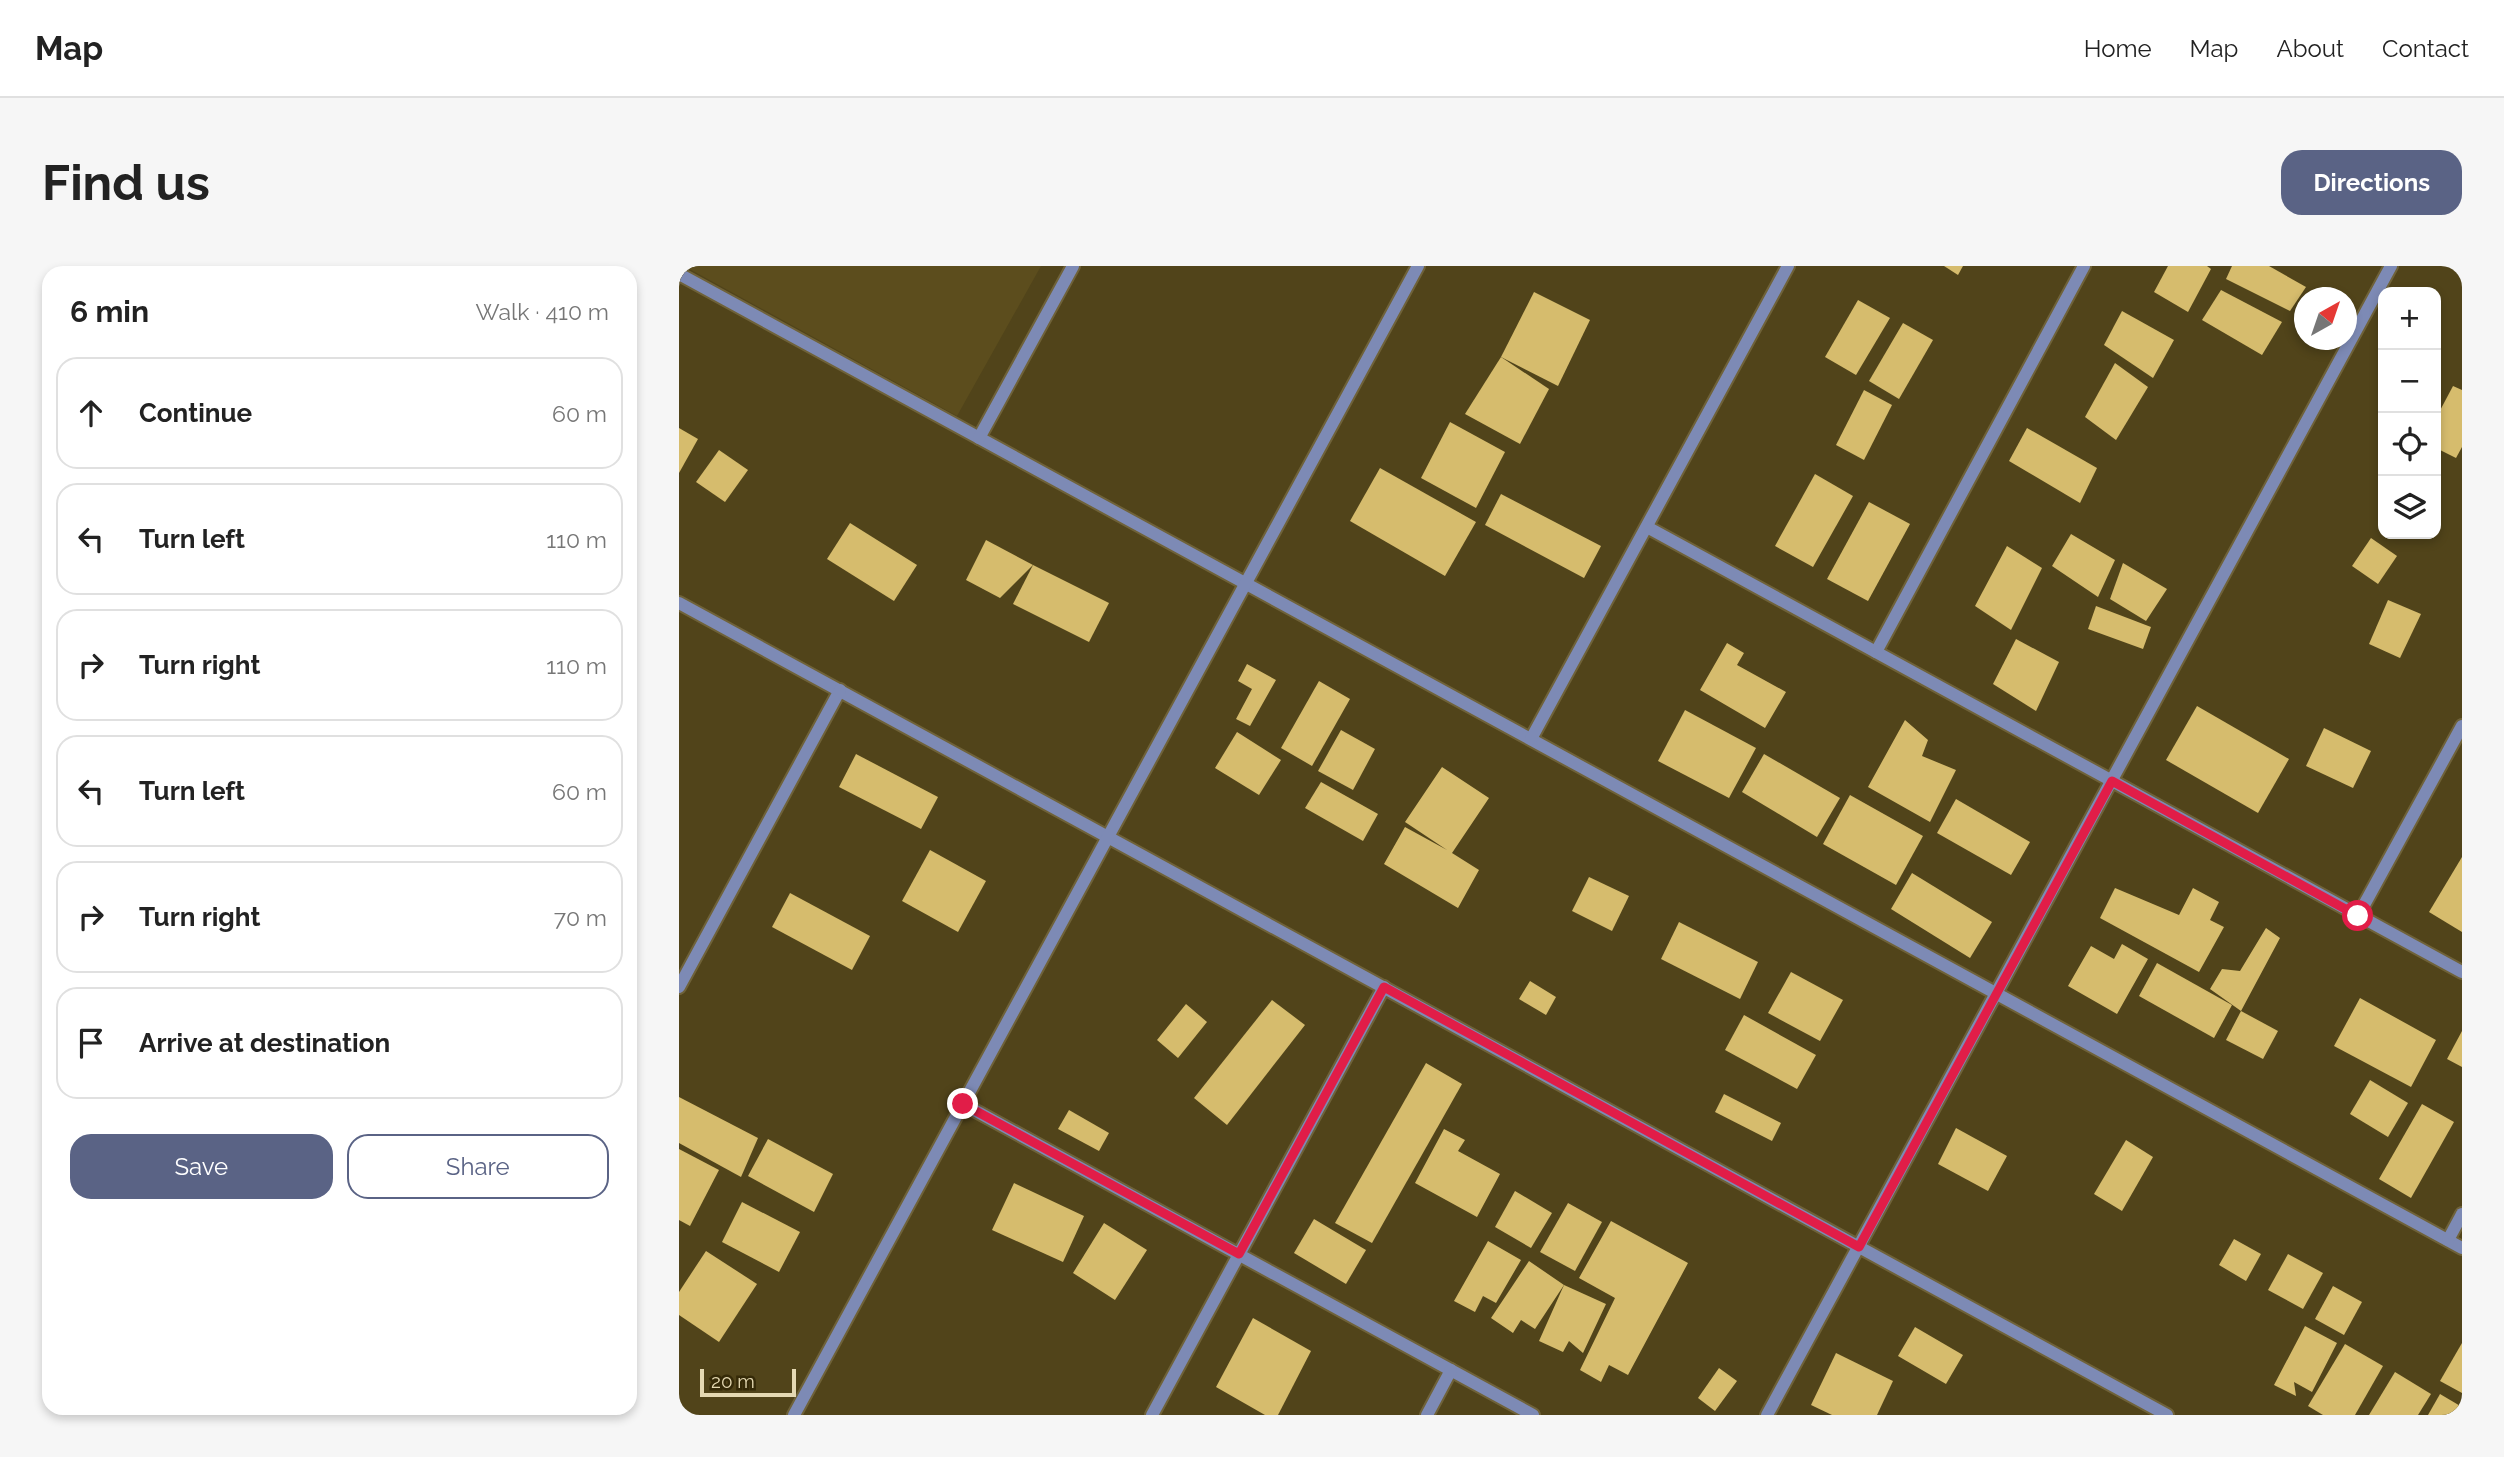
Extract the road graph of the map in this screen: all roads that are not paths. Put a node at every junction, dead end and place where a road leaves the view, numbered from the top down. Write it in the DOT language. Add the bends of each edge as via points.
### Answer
graph roads {
  1 [pos="1073,266"];
  2 [pos="1418,266"];
  3 [pos="1788,266"];
  4 [pos="2084,266"];
  5 [pos="2391,266"];
  6 [pos="679,274"];
  7 [pos="979,438"];
  8 [pos="1647,527"];
  9 [pos="1246,584"];
  10 [pos="679,603"];
  11 [pos="1876,652"];
  12 [pos="840,690"];
  13 [pos="2462,726"];
  14 [pos="1531,739"];
  15 [pos="2112,781"];
  16 [pos="1108,837"];
  17 [pos="2358,916"];
  18 [pos="2462,972"];
  19 [pos="679,987"];
  20 [pos="1384,987"];
  21 [pos="1996,993"];
  22 [pos="963,1104"];
  23 [pos="2462,1214"];
  24 [pos="2448,1240"];
  25 [pos="1859,1247"];
  26 [pos="2462,1248"];
  27 [pos="1239,1254"];
  28 [pos="1451,1370"];
  29 [pos="795,1415"];
  30 [pos="1152,1415"];
  31 [pos="1427,1415"];
  32 [pos="1533,1415"];
  33 [pos="1767,1415"];
  34 [pos="2167,1415"];
  1 -- 7 [label="street"];
  2 -- 9 [label="street"];
  3 -- 8 [label="street"];
  4 -- 11 [label="street"];
  5 -- 15 [label="street"];
  6 -- 7 [label="street"];
  7 -- 9 [label="street"];
  8 -- 11 [label="street"];
  8 -- 14 [label="street"];
  9 -- 14 [label="street"];
  9 -- 16 [label="street"];
  10 -- 12 [label="street"];
  11 -- 15 [label="street"];
  12 -- 16 [label="street"];
  12 -- 19 [label="street"];
  13 -- 17 [label="street"];
  14 -- 21 [label="street"];
  15 -- 17 [label="street"];
  15 -- 21 [label="street"];
  16 -- 20 [label="street"];
  16 -- 22 [label="street"];
  17 -- 18 [label="street"];
  20 -- 25 [label="street"];
  20 -- 27 [label="street"];
  21 -- 24 [label="street"];
  21 -- 25 [label="street"];
  22 -- 27 [label="street"];
  22 -- 29 [label="street"];
  23 -- 24 [label="street"];
  24 -- 26 [label="street"];
  25 -- 33 [label="street"];
  25 -- 34 [label="street"];
  27 -- 28 [label="street"];
  27 -- 30 [label="street"];
  28 -- 31 [label="street"];
  28 -- 32 [label="street"];
}
